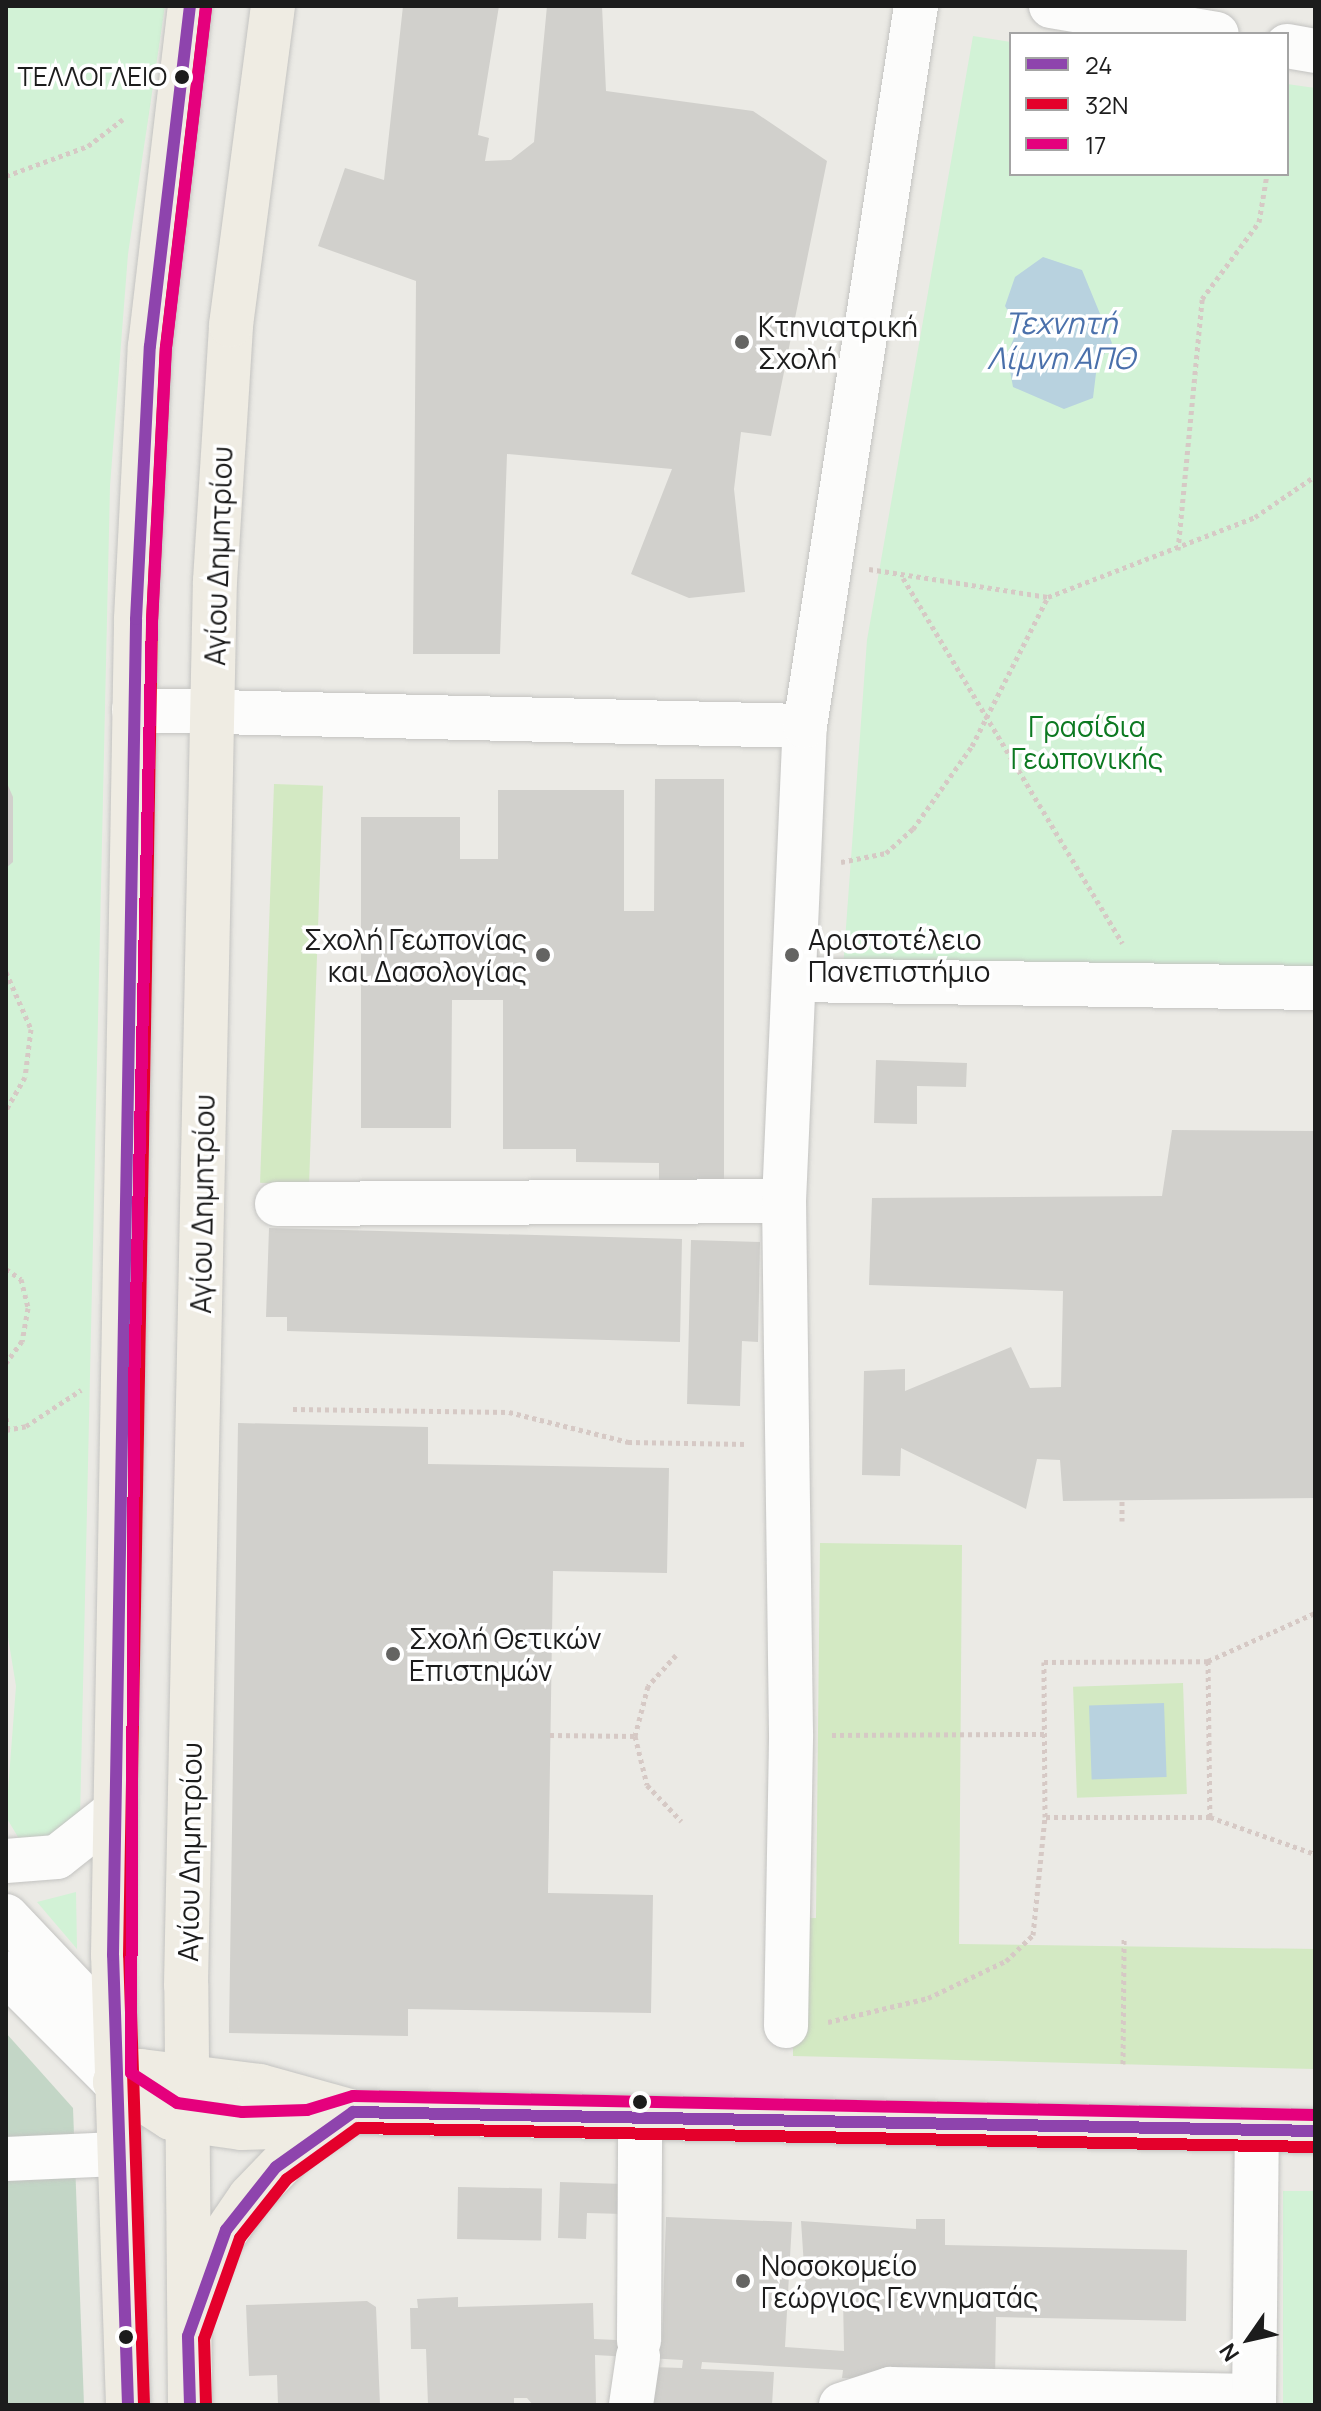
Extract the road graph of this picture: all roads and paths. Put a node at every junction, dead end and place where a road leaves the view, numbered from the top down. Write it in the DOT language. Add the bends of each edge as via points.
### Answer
graph roads {
  1 [pos="190,6"];
  2 [pos="273,6"];
  3 [pos="916,6"];
  4 [pos="1051,6"];
  5 [pos="1205,32"];
  6 [pos="1289,46"];
  7 [pos="1315,51"];
  8 [pos="123,119"];
  9 [pos="6,176"];
  10 [pos="1267,176"];
  11 [pos="1315,476"];
  12 [pos="1178,550"];
  13 [pos="826,554"];
  14 [pos="903,578"];
  15 [pos="1048,597"];
  16 [pos="134,710"];
  17 [pos="211,712"];
  18 [pos="987,720"];
  19 [pos="805,726"];
  20 [pos="800,863"];
  21 [pos="6,972"];
  22 [pos="795,980"];
  23 [pos="1149,984"];
  24 [pos="1315,988"];
  25 [pos="7,1105"];
  26 [pos="784,1201"];
  27 [pos="277,1204"];
  28 [pos="6,1269"];
  29 [pos="6,1363"];
  30 [pos="77,1390"];
  31 [pos="293,1409"];
  32 [pos="6,1418"];
  33 [pos="7,1430"];
  34 [pos="784,1445"];
  35 [pos="1122,1500"];
  36 [pos="1122,1521"];
  37 [pos="1315,1613"];
  38 [pos="676,1655"];
  39 [pos="1208,1661"];
  40 [pos="1045,1734"];
  41 [pos="550,1735"];
  42 [pos="837,1735"];
  43 [pos="635,1736"];
  44 [pos="114,1812"];
  45 [pos="1045,1817"];
  46 [pos="1210,1817"];
  47 [pos="681,1821"];
  48 [pos="1315,1854"];
  49 [pos="6,1861"];
  50 [pos="6,1916"];
  51 [pos="1124,1938"];
  52 [pos="6,1973"];
  53 [pos="186,1997"];
  54 [pos="786,2026"];
  55 [pos="114,2030"];
  56 [pos="1123,2064"];
  57 [pos="115,2082"];
  58 [pos="251,2085"];
  59 [pos="186,2100"];
  60 [pos="353,2112"];
  61 [pos="640,2118"];
  62 [pos="1257,2130"];
  63 [pos="1315,2131"];
  64 [pos="117,2154"];
  65 [pos="6,2159"];
  66 [pos="188,2336"];
  67 [pos="1254,2400"];
  68 [pos="128,2405"];
  69 [pos="190,2405"];
  70 [pos="631,2405"];
  71 [pos="841,2405"];
  1 -- 16 [label="main road" via="150,346"];
  2 -- 17 [label="main road, Αγίου Δημητρίου" via="231,325"];
  3 -- 13 [label="street"];
  4 -- 5 [label="street"];
  6 -- 7 [label="street"];
  8 -- 9 [label="path" via="88,146"];
  10 -- 12 [label="path" via="1259,222 1202,299"];
  11 -- 12 [label="path" via="1255,517"];
  12 -- 15 [label="path"];
  13 -- 14 [label="path"];
  13 -- 19 [label="street"];
  14 -- 15 [label="path"];
  14 -- 18 [label="path"];
  15 -- 18 [label="path"];
  16 -- 17 [label="street"];
  16 -- 44 [label="main road"];
  17 -- 19 [label="street"];
  17 -- 53 [label="main road, Αγίου Δημητρίου"];
  18 -- 20 [label="path" via="899,844 868,859"];
  18 -- 23 [label="path"];
  19 -- 20 [label="street"];
  20 -- 22 [label="street"];
  21 -- 25 [label="path" via="31,1029 25,1077"];
  22 -- 23 [label="street"];
  22 -- 26 [label="street"];
  23 -- 24 [label="street"];
  26 -- 27 [label="street"];
  26 -- 34 [label="street"];
  28 -- 29 [label="path" via="21,1279 28,1308 22,1341"];
  30 -- 33 [label="path" via="26,1426"];
  31 -- 34 [label="path" via="509,1412 628,1442"];
  32 -- 33 [label="path"];
  34 -- 54 [label="street" via="791,1734"];
  35 -- 36 [label="path"];
  37 -- 39 [label="path"];
  38 -- 43 [label="path" via="648,1686"];
  39 -- 40 [label="path" via="1044,1662"];
  39 -- 46 [label="path"];
  40 -- 42 [label="path"];
  40 -- 45 [label="path"];
  41 -- 43 [label="path"];
  43 -- 47 [label="path" via="647,1785"];
  44 -- 49 [label="street" via="62,1854"];
  44 -- 55 [label="main road"];
  45 -- 46 [label="path"];
  45 -- 54 [label="path" via="1033,1935 1006,1961 928,1998"];
  46 -- 48 [label="path"];
  50 -- 55 [label="street"];
  51 -- 56 [label="path"];
  52 -- 57 [label="street"];
  53 -- 58 [label="main road" via="212,2067"];
  53 -- 59 [label="main road, Αγίου Δημητρίου"];
  55 -- 57 [label="main road"];
  55 -- 59 [label="main road"];
  57 -- 59 [label="main road" via="156,2112"];
  57 -- 64 [label="main road"];
  58 -- 59 [label="main road"];
  58 -- 60 [label="main road" via="318,2097"];
  59 -- 60 [label="main road" via="293,2128"];
  59 -- 66 [label="main road, Αγίου Δημητρίου"];
  60 -- 61 [label="main road"];
  60 -- 66 [label="main road" via="298,2147 239,2210 210,2260"];
  61 -- 62 [label="main road"];
  61 -- 70 [label="street" via="638,2349"];
  62 -- 63 [label="main road"];
  62 -- 67 [label="street"];
  64 -- 65 [label="street"];
  64 -- 68 [label="main road"];
  66 -- 69 [label="main road, Αγίου Δημητρίου"];
  67 -- 71 [label="street" via="890,2389"];
}
